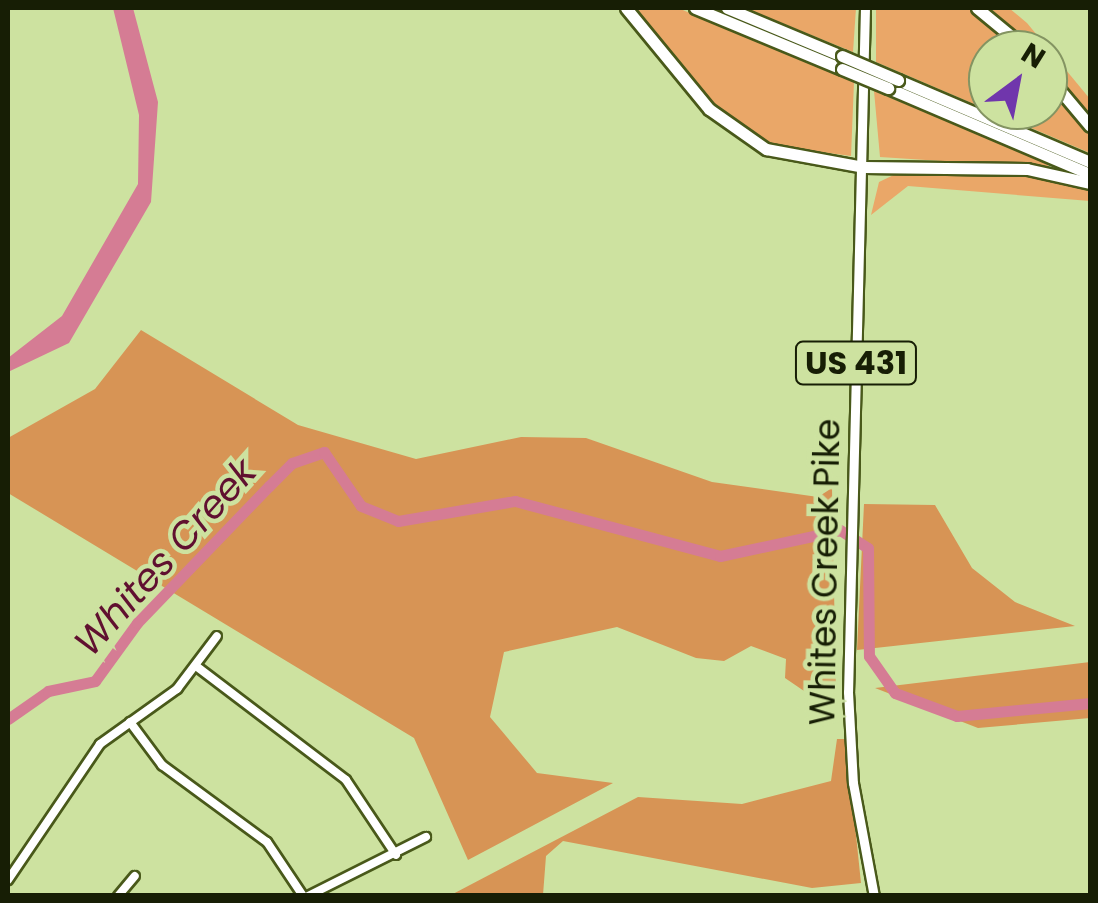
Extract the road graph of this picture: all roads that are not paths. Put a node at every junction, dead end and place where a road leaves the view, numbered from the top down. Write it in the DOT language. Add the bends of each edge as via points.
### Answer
graph roads {
  1 [pos="626,8"];
  2 [pos="695,8"];
  3 [pos="727,8"];
  4 [pos="865,8"];
  5 [pos="978,8"];
  6 [pos="1004,30"];
  7 [pos="842,62"];
  8 [pos="893,84"];
  9 [pos="1068,100"];
  10 [pos="1090,126"];
  11 [pos="1090,162"];
  12 [pos="864,167"];
  13 [pos="1090,174"];
  14 [pos="1090,183"];
  15 [pos="217,636"];
  16 [pos="196,666"];
  17 [pos="130,722"];
  18 [pos="426,837"];
  19 [pos="396,855"];
  20 [pos="135,876"];
  21 [pos="8,880"];
  22 [pos="118,896"];
  23 [pos="306,896"];
  24 [pos="874,896"];
  1 -- 12 [label="highway" via="743,137 802,160"];
  2 -- 7 [label="highway"];
  3 -- 7 [label="highway"];
  4 -- 12 [label="main road, Whites Creek Pike / US 431"];
  5 -- 6 [label="highway"];
  7 -- 8 [label="highway, bridge"];
  8 -- 11 [label="highway"];
  8 -- 13 [label="highway"];
  9 -- 10 [label="highway"];
  12 -- 14 [label="highway" via="1027,168"];
  12 -- 24 [label="main road, Whites Creek Pike / US 431" via="849,557 853,783"];
  15 -- 16 [label="street"];
  16 -- 17 [label="street"];
  16 -- 19 [label="street" via="346,780"];
  17 -- 21 [label="street" via="100,744"];
  17 -- 23 [label="street" via="162,764 267,842"];
  18 -- 19 [label="street"];
  19 -- 23 [label="street"];
  20 -- 22 [label="street"];
}
